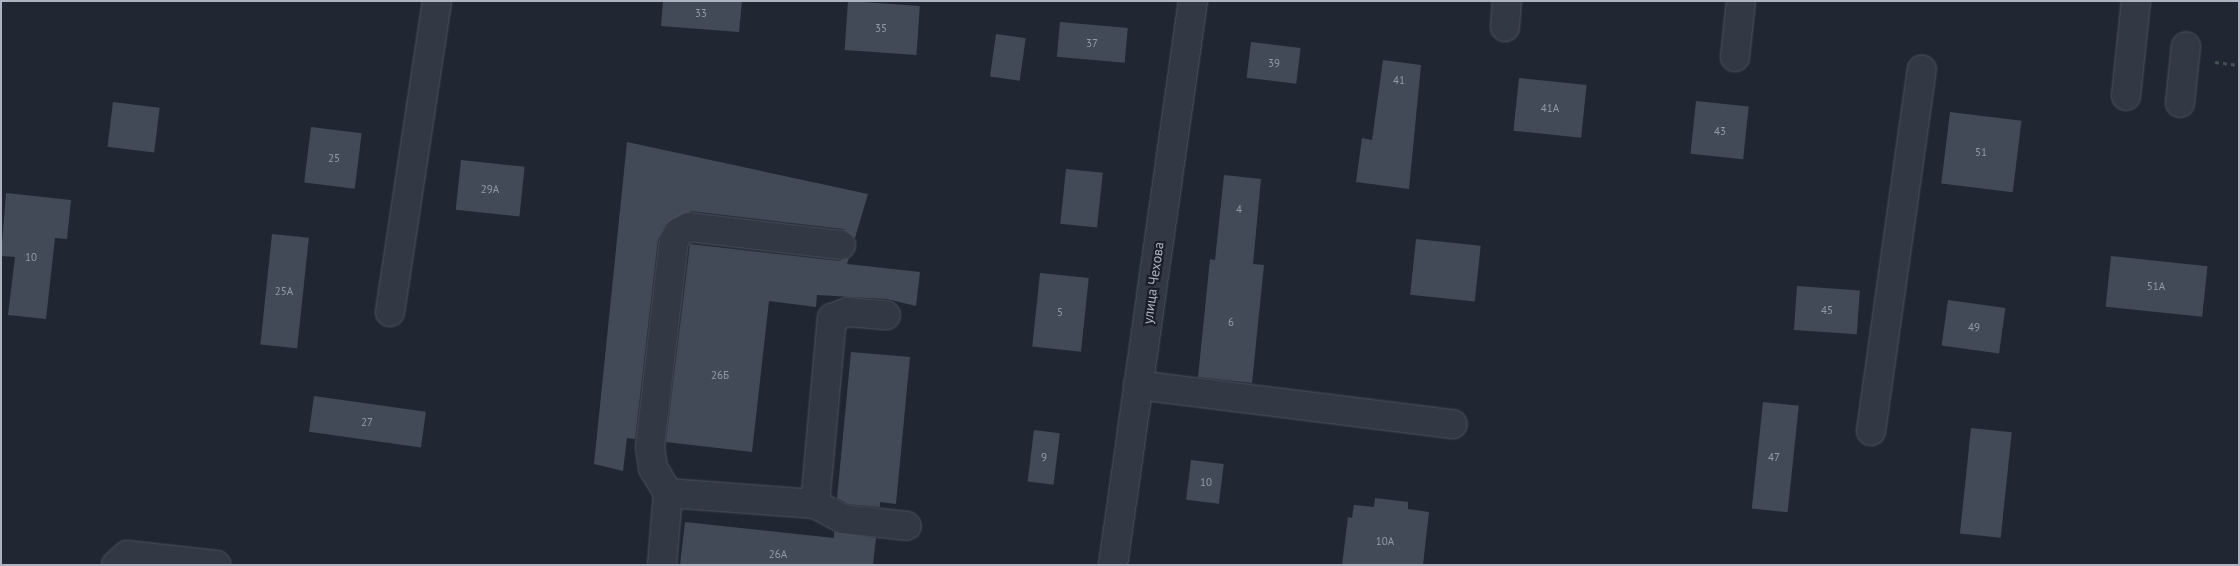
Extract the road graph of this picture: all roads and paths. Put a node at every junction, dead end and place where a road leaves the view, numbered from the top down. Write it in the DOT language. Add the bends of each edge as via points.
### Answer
graph roads {
  1 [pos="437,1"];
  2 [pos="1193,1"];
  3 [pos="1741,1"];
  4 [pos="2136,1"];
  5 [pos="2186,46"];
  6 [pos="1734,57"];
  7 [pos="1922,70"];
  8 [pos="2126,96"];
  9 [pos="2180,103"];
  10 [pos="841,245"];
  11 [pos="390,312"];
  12 [pos="886,315"];
  13 [pos="1138,385"];
  14 [pos="1452,424"];
  15 [pos="1870,431"];
  16 [pos="668,493"];
  17 [pos="815,504"];
  18 [pos="907,526"];
  19 [pos="116,565"];
  20 [pos="216,565"];
  21 [pos="662,565"];
  22 [pos="1113,565"];
  1 -- 11 [label="street"];
  2 -- 13 [label="street, улица Чехова"];
  3 -- 6 [label="street"];
  4 -- 8 [label="street"];
  5 -- 9 [label="street"];
  7 -- 15 [label="street"];
  10 -- 16 [label="street" via="689,227 679,232 674,241 650,447 653,468"];
  12 -- 17 [label="street" via="848,312 832,318"];
  13 -- 14 [label="street"];
  13 -- 22 [label="street, улица Чехова"];
  16 -- 17 [label="street"];
  16 -- 21 [label="street"];
  17 -- 18 [label="street" via="843,519"];
  19 -- 20 [label="street" via="127,555"];
}
